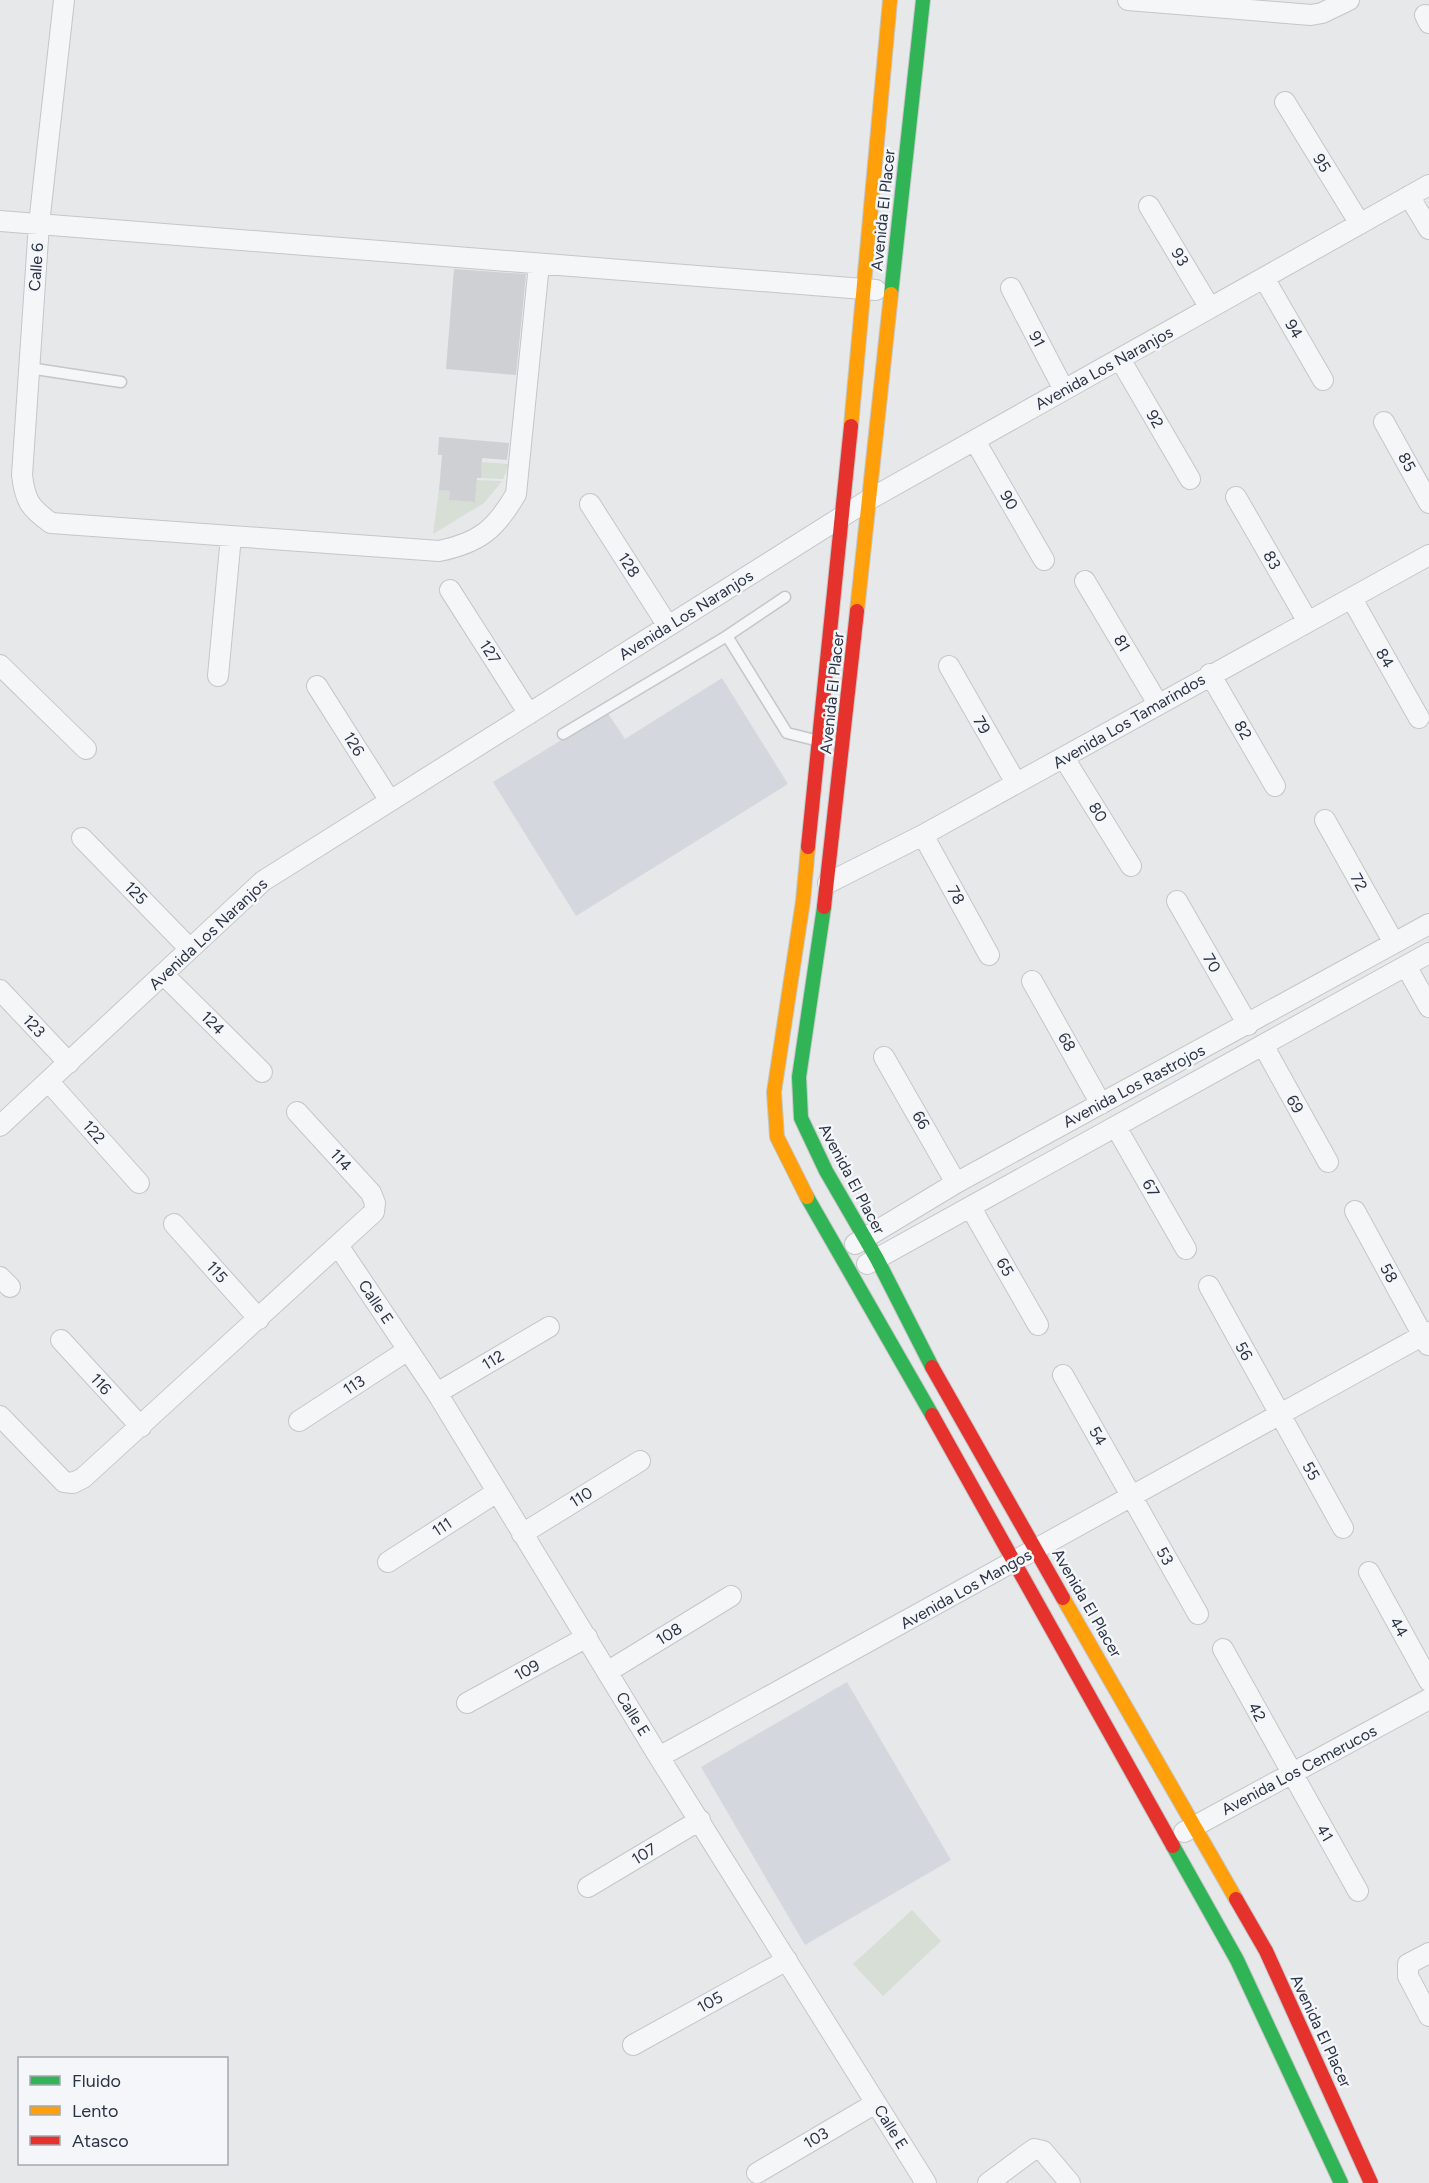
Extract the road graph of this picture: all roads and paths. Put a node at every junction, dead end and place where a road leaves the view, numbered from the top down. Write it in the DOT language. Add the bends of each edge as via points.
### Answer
graph roads {
  1 [pos="64,0"];
  2 [pos="890,0"];
  3 [pos="923,0"];
  4 [pos="1128,0"];
  5 [pos="1348,0"];
  6 [pos="1230,4"];
  7 [pos="1285,102"];
  8 [pos="1429,185"];
  9 [pos="1410,196"];
  10 [pos="1149,206"];
  11 [pos="0,221"];
  12 [pos="39,224"];
  13 [pos="1360,224"];
  14 [pos="1429,229"];
  15 [pos="539,264"];
  16 [pos="1264,278"];
  17 [pos="1011,288"];
  18 [pos="864,289"];
  19 [pos="891,291"];
  20 [pos="1210,308"];
  21 [pos="1120,359"];
  22 [pos="29,368"];
  23 [pos="1323,380"];
  24 [pos="121,382"];
  25 [pos="1064,390"];
  26 [pos="1384,422"];
  27 [pos="975,441"];
  28 [pos="1190,479"];
  29 [pos="1236,497"];
  30 [pos="870,499"];
  31 [pos="1429,503"];
  32 [pos="590,504"];
  33 [pos="842,517"];
  34 [pos="231,536"];
  35 [pos="1429,555"];
  36 [pos="1044,560"];
  37 [pos="1085,581"];
  38 [pos="450,590"];
  39 [pos="785,597"];
  40 [pos="1352,598"];
  41 [pos="1308,622"];
  42 [pos="668,626"];
  43 [pos="727,636"];
  44 [pos="0,665"];
  45 [pos="949,666"];
  46 [pos="1210,674"];
  47 [pos="218,676"];
  48 [pos="317,686"];
  49 [pos="1158,704"];
  50 [pos="529,714"];
  51 [pos="1419,718"];
  52 [pos="563,734"];
  53 [pos="820,741"];
  54 [pos="86,749"];
  55 [pos="1064,758"];
  56 [pos="1016,783"];
  57 [pos="1275,786"];
  58 [pos="390,801"];
  59 [pos="1324,820"];
  60 [pos="923,836"];
  61 [pos="82,838"];
  62 [pos="1131,866"];
  63 [pos="828,883"];
  64 [pos="1177,901"];
  65 [pos="1429,924"];
  66 [pos="1394,943"];
  67 [pos="190,949"];
  68 [pos="1429,953"];
  69 [pos="989,955"];
  70 [pos="1406,966"];
  71 [pos="163,974"];
  72 [pos="1032,981"];
  73 [pos="0,990"];
  74 [pos="1429,1007"];
  75 [pos="1248,1025"];
  76 [pos="1263,1046"];
  77 [pos="884,1057"];
  78 [pos="69,1063"];
  79 [pos="262,1072"];
  80 [pos="49,1082"];
  81 [pos="1101,1104"];
  82 [pos="297,1112"];
  83 [pos="0,1126"];
  84 [pos="1116,1127"];
  85 [pos="1328,1162"];
  86 [pos="139,1183"];
  87 [pos="956,1183"];
  88 [pos="971,1208"];
  89 [pos="1355,1211"];
  90 [pos="174,1224"];
  91 [pos="865,1238"];
  92 [pos="339,1247"];
  93 [pos="1186,1249"];
  94 [pos="841,1253"];
  95 [pos="877,1259"];
  96 [pos="852,1272"];
  97 [pos="1209,1286"];
  98 [pos="259,1319"];
  99 [pos="1038,1325"];
  100 [pos="549,1327"];
  101 [pos="1427,1338"];
  102 [pos="61,1340"];
  103 [pos="408,1350"];
  104 [pos="1063,1375"];
  105 [pos="437,1393"];
  106 [pos="1279,1415"];
  107 [pos="0,1416"];
  108 [pos="299,1421"];
  109 [pos="141,1427"];
  110 [pos="640,1461"];
  111 [pos="497,1492"];
  112 [pos="1133,1497"];
  113 [pos="1343,1528"];
  114 [pos="522,1534"];
  115 [pos="1038,1550"];
  116 [pos="388,1562"];
  117 [pos="1014,1563"];
  118 [pos="1369,1572"];
  119 [pos="731,1596"];
  120 [pos="1198,1614"];
  121 [pos="587,1637"];
  122 [pos="1223,1649"];
  123 [pos="607,1672"];
  124 [pos="1429,1681"];
  125 [pos="1429,1699"];
  126 [pos="467,1703"];
  127 [pos="659,1757"];
  128 [pos="1291,1776"];
  129 [pos="700,1820"];
  130 [pos="1194,1825"];
  131 [pos="1169,1842"];
  132 [pos="588,1887"];
  133 [pos="1358,1891"];
  134 [pos="1429,1953"];
  135 [pos="787,1960"];
  136 [pos="1429,2016"];
  137 [pos="633,2045"];
  138 [pos="876,2103"];
  139 [pos="757,2173"];
  140 [pos="926,2183"];
  141 [pos="988,2183"];
  142 [pos="1070,2183"];
  143 [pos="1341,2183"];
  144 [pos="1371,2183"];
  1 -- 12 [label="street, Calle 6"];
  2 -- 18 [label="street, Avenida El Placer"];
  3 -- 19 [label="street, Avenida El Placer"];
  4 -- 6 [label="street"];
  5 -- 6 [label="street" via="1322,14 1311,15"];
  7 -- 13 [label="street, 95"];
  8 -- 9 [label="street, Avenida Los Naranjos"];
  9 -- 13 [label="street, Avenida Los Naranjos"];
  9 -- 14 [label="street"];
  10 -- 20 [label="street, 93"];
  11 -- 12 [label="street"];
  12 -- 15 [label="street"];
  12 -- 22 [label="street, Calle 6"];
  13 -- 16 [label="street, Avenida Los Naranjos"];
  15 -- 18 [label="street"];
  15 -- 34 [label="street" via="516,494 491,528 464,546 439,551"];
  16 -- 20 [label="street, Avenida Los Naranjos"];
  16 -- 23 [label="street, 94"];
  17 -- 25 [label="street, 91"];
  18 -- 19 [label="street"];
  18 -- 33 [label="street, Avenida El Placer"];
  19 -- 30 [label="street, Avenida El Placer"];
  20 -- 21 [label="street, Avenida Los Naranjos"];
  21 -- 25 [label="street, Avenida Los Naranjos"];
  21 -- 28 [label="street, 92"];
  22 -- 24 [label="lane"];
  22 -- 34 [label="street, Calle 6" via="22,475 24,496 36,512 51,523"];
  25 -- 27 [label="street, Avenida Los Naranjos"];
  26 -- 31 [label="street, 85"];
  27 -- 30 [label="street, Avenida Los Naranjos"];
  27 -- 36 [label="street, 90"];
  29 -- 41 [label="street, 83"];
  30 -- 33 [label="street, Avenida Los Naranjos"];
  30 -- 63 [label="street, Avenida El Placer"];
  32 -- 42 [label="street, 128"];
  33 -- 42 [label="street, Avenida Los Naranjos"];
  33 -- 53 [label="street, Avenida El Placer"];
  34 -- 47 [label="street"];
  35 -- 40 [label="street, Avenida Los Tamarindos"];
  37 -- 49 [label="street, 81"];
  38 -- 50 [label="street, 127"];
  39 -- 43 [label="lane"];
  40 -- 41 [label="street, Avenida Los Tamarindos"];
  40 -- 51 [label="street, 84"];
  41 -- 46 [label="street, Avenida Los Tamarindos"];
  42 -- 50 [label="street, Avenida Los Naranjos"];
  43 -- 52 [label="lane"];
  43 -- 53 [label="lane" via="787,733"];
  44 -- 54 [label="street"];
  45 -- 56 [label="street, 79"];
  46 -- 49 [label="street, Avenida Los Tamarindos"];
  46 -- 57 [label="street, 82"];
  48 -- 58 [label="street, 126"];
  49 -- 55 [label="street, Avenida Los Tamarindos"];
  50 -- 58 [label="street, Avenida Los Naranjos"];
  53 -- 94 [label="street, Avenida El Placer" via="803,901 774,1092 777,1137 806,1196"];
  55 -- 56 [label="street, Avenida Los Tamarindos"];
  55 -- 62 [label="street, 80"];
  56 -- 60 [label="street, Avenida Los Tamarindos"];
  58 -- 67 [label="street, Avenida Los Naranjos" via="263,881"];
  59 -- 66 [label="street, 72"];
  60 -- 63 [label="street, Avenida Los Tamarindos"];
  60 -- 69 [label="street, 78"];
  61 -- 67 [label="street, 125"];
  63 -- 91 [label="street, Avenida El Placer" via="799,1077 801,1118"];
  64 -- 75 [label="street, 70"];
  65 -- 66 [label="street, Avenida Los Rastrojos"];
  66 -- 75 [label="street, Avenida Los Rastrojos"];
  67 -- 71 [label="street, Avenida Los Naranjos"];
  68 -- 70 [label="street, Avenida Los Rastrojos"];
  70 -- 74 [label="street"];
  70 -- 76 [label="street, Avenida Los Rastrojos"];
  71 -- 78 [label="street, Avenida Los Naranjos"];
  71 -- 79 [label="street, 124"];
  72 -- 81 [label="street, 68"];
  73 -- 78 [label="street, 123"];
  75 -- 81 [label="street, Avenida Los Rastrojos"];
  76 -- 84 [label="street, Avenida Los Rastrojos"];
  76 -- 85 [label="street, 69"];
  77 -- 87 [label="street, 66"];
  78 -- 80 [label="street, Avenida Los Naranjos"];
  80 -- 83 [label="street, Avenida Los Naranjos"];
  80 -- 86 [label="street, 122"];
  81 -- 87 [label="street, Avenida Los Rastrojos"];
  82 -- 92 [label="street, 114" via="375,1203 374,1212"];
  84 -- 88 [label="street, Avenida Los Rastrojos"];
  84 -- 93 [label="street, 67"];
  87 -- 91 [label="street, Avenida Los Rastrojos"];
  88 -- 95 [label="street, Avenida Los Rastrojos"];
  88 -- 99 [label="street, 65"];
  89 -- 101 [label="street, 58"];
  90 -- 98 [label="street, 115"];
  91 -- 94 [label="street, Avenida Los Rastrojos"];
  91 -- 95 [label="street, Avenida El Placer"];
  92 -- 98 [label="street"];
  92 -- 103 [label="street, Calle E"];
  94 -- 96 [label="street, Avenida El Placer"];
  95 -- 96 [label="street, Avenida Los Rastrojos"];
  95 -- 115 [label="street, Avenida El Placer" via="941,1385"];
  96 -- 117 [label="street, Avenida El Placer"];
  97 -- 106 [label="street, 56"];
  98 -- 109 [label="street"];
  100 -- 105 [label="street, 112"];
  101 -- 106 [label="street, Avenida Los Mangos"];
  102 -- 109 [label="street, 116"];
  103 -- 105 [label="street, Calle E"];
  103 -- 108 [label="street, 113"];
  104 -- 112 [label="street, 54"];
  105 -- 111 [label="street, Calle E"];
  106 -- 112 [label="street, Avenida Los Mangos"];
  106 -- 113 [label="street, 55"];
  107 -- 109 [label="street" via="58,1477 73,1483"];
  110 -- 114 [label="street, 110"];
  111 -- 114 [label="street, Calle E"];
  111 -- 116 [label="street, 111"];
  112 -- 115 [label="street, Avenida Los Mangos"];
  112 -- 120 [label="street, 53"];
  114 -- 121 [label="street, Calle E"];
  115 -- 117 [label="street, Avenida Los Mangos"];
  115 -- 130 [label="street, Avenida El Placer"];
  117 -- 127 [label="street, Avenida Los Mangos"];
  117 -- 131 [label="street, Avenida El Placer"];
  118 -- 124 [label="street, 44"];
  119 -- 123 [label="street, 108"];
  121 -- 123 [label="street, Calle E"];
  121 -- 126 [label="street, 109"];
  122 -- 128 [label="street, 42"];
  123 -- 127 [label="street, Calle E"];
  125 -- 128 [label="street, Avenida Los Cemerucos"];
  127 -- 129 [label="street, Calle E"];
  128 -- 130 [label="street, Avenida Los Cemerucos"];
  128 -- 133 [label="street, 41"];
  129 -- 132 [label="street, 107"];
  129 -- 135 [label="street, Calle E"];
  130 -- 131 [label="street, Avenida Los Cemerucos"];
  130 -- 144 [label="street, Avenida El Placer" via="1266,1951"];
  131 -- 143 [label="street, Avenida El Placer" via="1237,1960"];
  134 -- 136 [label="street" via="1408,1964 1408,1976"];
  135 -- 137 [label="street, 105"];
  135 -- 138 [label="street, Calle E"];
  138 -- 139 [label="street, 103"];
  138 -- 140 [label="street, Calle E"];
  141 -- 142 [label="street" via="1034,2149 1043,2151"];
}
